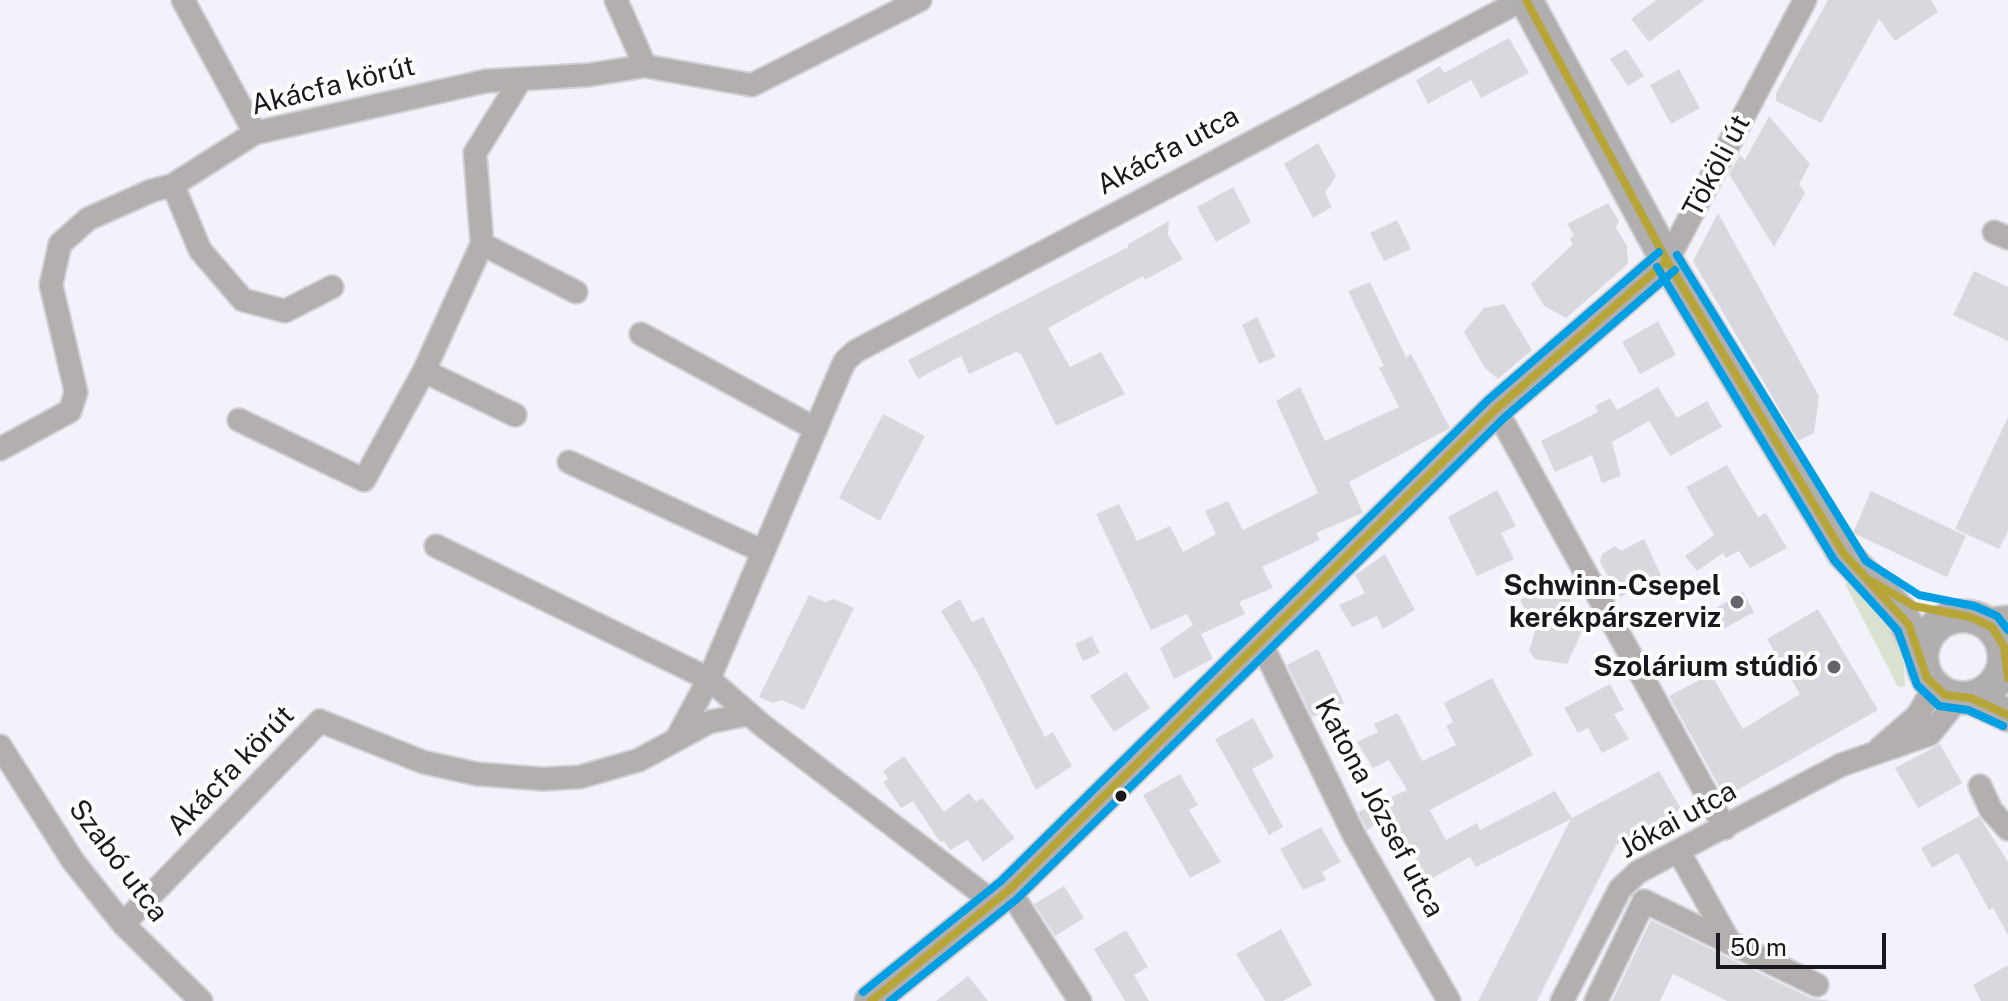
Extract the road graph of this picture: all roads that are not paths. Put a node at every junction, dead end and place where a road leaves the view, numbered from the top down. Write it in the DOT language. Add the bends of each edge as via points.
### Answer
graph roads {
  1 [pos="183,0"];
  2 [pos="616,0"];
  3 [pos="920,0"];
  4 [pos="1524,0"];
  5 [pos="1805,0"];
  6 [pos="645,66"];
  7 [pos="521,79"];
  8 [pos="255,133"];
  9 [pos="173,185"];
  10 [pos="482,244"];
  11 [pos="1667,261"];
  12 [pos="332,287"];
  13 [pos="576,292"];
  14 [pos="641,334"];
  15 [pos="845,361"];
  16 [pos="424,371"];
  17 [pos="1496,409"];
  18 [pos="515,415"];
  19 [pos="239,420"];
  20 [pos="816,429"];
  21 [pos="0,449"];
  22 [pos="569,462"];
  23 [pos="436,546"];
  24 [pos="762,551"];
  25 [pos="1871,581"];
  26 [pos="1983,618"];
  27 [pos="1260,641"];
  28 [pos="1922,656"];
  29 [pos="2006,669"];
  30 [pos="709,679"];
  31 [pos="1954,695"];
  32 [pos="749,714"];
  33 [pos="2008,715"];
  34 [pos="678,736"];
  35 [pos="0,746"];
  36 [pos="1980,786"];
  37 [pos="1725,828"];
  38 [pos="2008,829"];
  39 [pos="1679,852"];
  40 [pos="1001,896"];
  41 [pos="123,924"];
  42 [pos="1730,943"];
  43 [pos="1817,985"];
  44 [pos="201,1001"];
  45 [pos="871,1001"];
  46 [pos="1080,1001"];
  47 [pos="1449,1001"];
  48 [pos="1562,1001"];
  49 [pos="1596,1001"];
  1 -- 8 [label="street"];
  2 -- 6 [label="street"];
  3 -- 6 [label="street, Akácfa körút" via="752,85"];
  4 -- 11 [label="street"];
  4 -- 15 [label="street, Akácfa utca" via="995,276"];
  5 -- 11 [label="street, Tököli út"];
  6 -- 7 [label="street, Akácfa körút"];
  7 -- 8 [label="street, Akácfa körút" via="394,99"];
  7 -- 10 [label="street" via="475,153"];
  8 -- 9 [label="street, Akácfa körút"];
  9 -- 12 [label="street" via="200,250 243,300 285,311"];
  9 -- 21 [label="street, Akácfa körút" via="88,219 60,244 51,285 76,392 70,411"];
  10 -- 13 [label="street"];
  10 -- 16 [label="street"];
  11 -- 17 [label="street, Tököli út"];
  11 -- 25 [label="street" via="1844,554"];
  14 -- 20 [label="street"];
  15 -- 20 [label="street, Akácfa körút"];
  16 -- 18 [label="street"];
  16 -- 19 [label="street" via="364,480"];
  17 -- 27 [label="street, Tököli út"];
  17 -- 37 [label="street"];
  20 -- 24 [label="street, Akácfa körút"];
  22 -- 24 [label="street"];
  23 -- 30 [label="street"];
  24 -- 30 [label="street, Akácfa körút"];
  25 -- 26 [label="street" via="1914,606"];
  25 -- 28 [label="street" via="1905,618"];
  26 -- 28 [label="street" via="1933,630"];
  26 -- 29 [label="street" via="1999,636"];
  27 -- 40 [label="street, Tököli út"];
  27 -- 47 [label="street, Katona József utca" via="1354,835"];
  28 -- 31 [label="street" via="1923,667"];
  29 -- 31 [label="street" via="1995,685"];
  30 -- 32 [label="street"];
  30 -- 34 [label="street, Akácfa körút"];
  31 -- 33 [label="street"];
  31 -- 37 [label="street, Jókai utca" via="1918,715 1880,749"];
  32 -- 34 [label="street, Akácfa körút" via="709,722"];
  32 -- 40 [label="street"];
  34 -- 41 [label="street, Akácfa körút" via="639,760 580,777 543,779 477,774 423,762 320,721"];
  35 -- 41 [label="street, Szabó utca" via="73,861"];
  36 -- 38 [label="street"];
  37 -- 39 [label="street, Jókai utca"];
  39 -- 42 [label="street"];
  39 -- 48 [label="street, Jókai utca" via="1638,872 1620,889"];
  40 -- 45 [label="street, Tököli út"];
  40 -- 46 [label="street"];
  41 -- 44 [label="street, Szabó utca"];
  42 -- 43 [label="street"];
  42 -- 49 [label="street" via="1644,901"];
}
